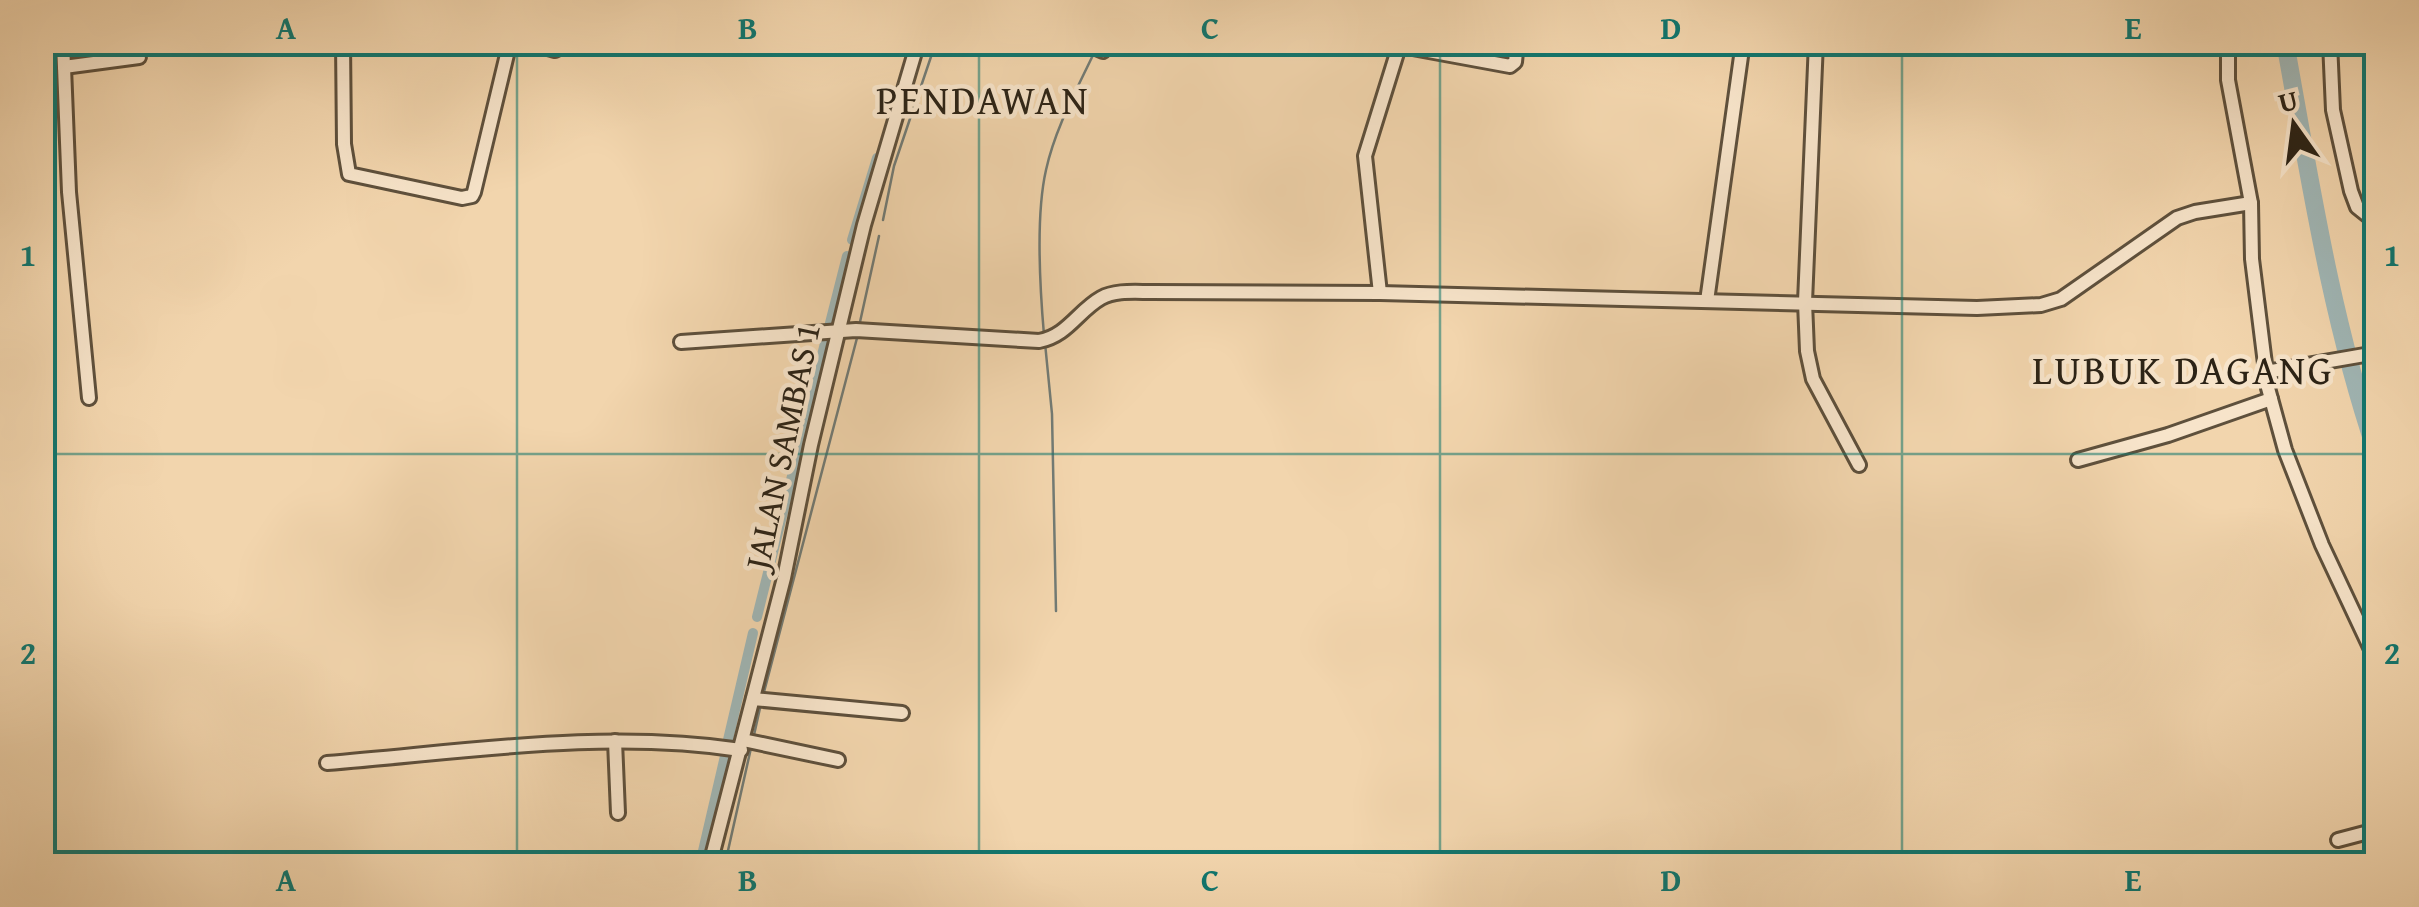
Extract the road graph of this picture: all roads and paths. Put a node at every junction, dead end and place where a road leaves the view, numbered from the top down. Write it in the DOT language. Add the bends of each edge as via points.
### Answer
graph roads {
  1 [pos="63,42"];
  2 [pos="342,42"];
  3 [pos="510,42"];
  4 [pos="527,42"];
  5 [pos="560,42"];
  6 [pos="918,42"];
  7 [pos="1218,42"];
  8 [pos="1227,42"];
  9 [pos="1518,42"];
  10 [pos="1743,42"];
  11 [pos="1816,42"];
  12 [pos="2228,42"];
  13 [pos="2330,42"];
  14 [pos="1394,44"];
  15 [pos="139,57"];
  16 [pos="64,66"];
  17 [pos="2251,203"];
  18 [pos="2376,228"];
  19 [pos="1380,293"];
  20 [pos="1707,301"];
  21 [pos="1805,302"];
  22 [pos="838,330"];
  23 [pos="681,342"];
  24 [pos="2376,353"];
  25 [pos="2272,371"];
  26 [pos="89,398"];
  27 [pos="2270,399"];
  28 [pos="2078,460"];
  29 [pos="1859,464"];
  30 [pos="2376,660"];
  31 [pos="754,699"];
  32 [pos="902,713"];
  33 [pos="615,741"];
  34 [pos="742,744"];
  35 [pos="838,760"];
  36 [pos="328,763"];
  37 [pos="618,814"];
  38 [pos="2376,830"];
  39 [pos="2338,840"];
  40 [pos="710,864"];
  1 -- 16 [label="street"];
  2 -- 3 [label="street" via="349,174 462,198 474,192"];
  4 -- 5 [label="street" via="555,50"];
  6 -- 22 [label="street, JALAN SAMBAS 1"];
  7 -- 8 [label="street"];
  9 -- 14 [label="street" via="1510,66"];
  10 -- 20 [label="street"];
  11 -- 21 [label="street"];
  12 -- 17 [label="street" via="2228,80"];
  13 -- 18 [label="street" via="2333,110 2350,191"];
  14 -- 19 [label="street" via="1365,156"];
  15 -- 16 [label="street"];
  16 -- 26 [label="street"];
  17 -- 21 [label="street" via="2177,218 2051,304"];
  17 -- 25 [label="street"];
  19 -- 20 [label="street"];
  19 -- 22 [label="street" via="1121,293 1101,298 1044,340"];
  20 -- 21 [label="street"];
  21 -- 29 [label="street" via="1813,379"];
  22 -- 23 [label="street"];
  22 -- 31 [label="street, JALAN SAMBAS 1"];
  24 -- 25 [label="street"];
  25 -- 27 [label="street"];
  27 -- 28 [label="street"];
  27 -- 30 [label="street" via="2322,546"];
  31 -- 32 [label="street"];
  31 -- 34 [label="street, JALAN SAMBAS 1"];
  33 -- 34 [label="street"];
  33 -- 36 [label="street"];
  33 -- 37 [label="street"];
  34 -- 35 [label="street"];
  34 -- 40 [label="street, JALAN SAMBAS 1"];
  38 -- 39 [label="street"];
}
